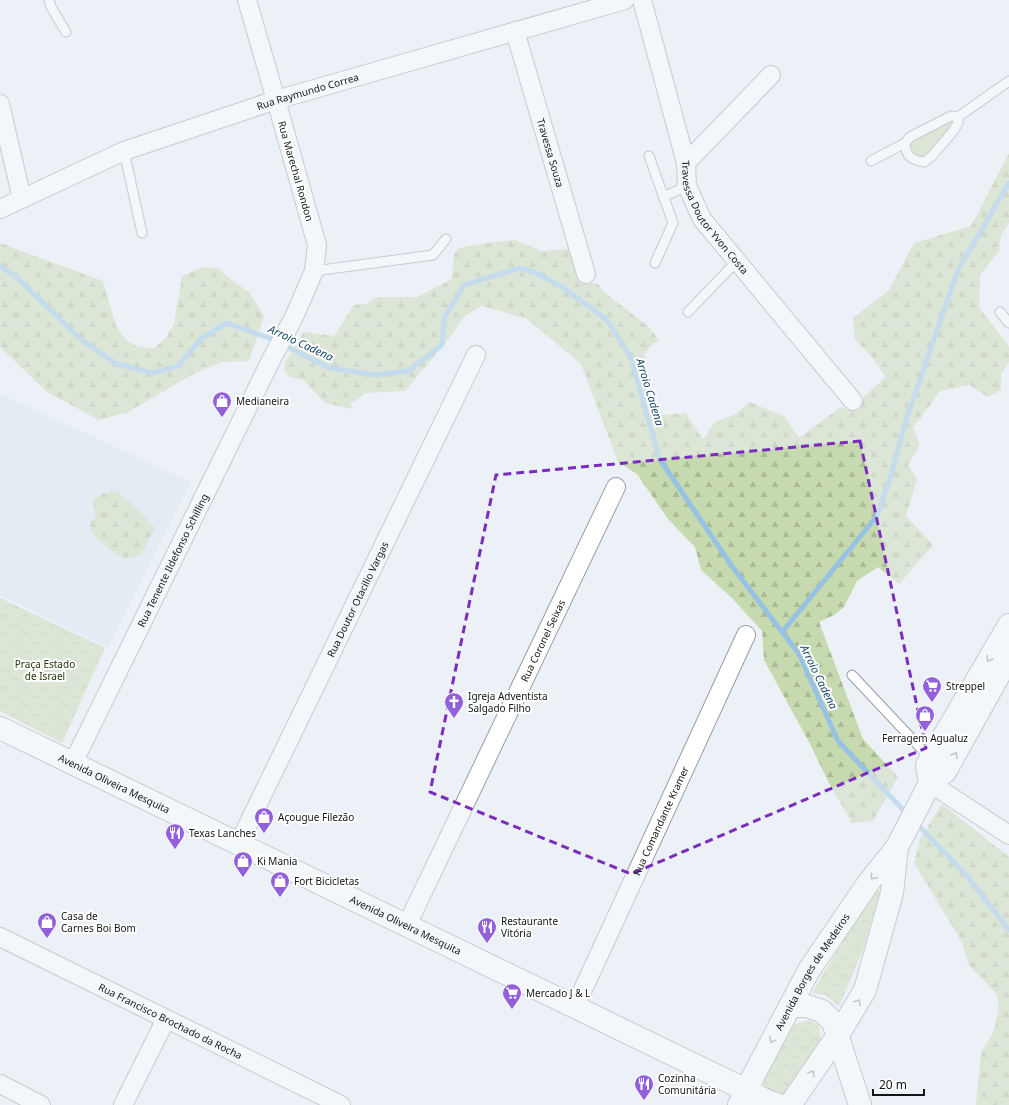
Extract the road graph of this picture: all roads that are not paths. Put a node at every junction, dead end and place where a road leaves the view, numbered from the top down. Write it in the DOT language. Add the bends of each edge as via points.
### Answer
graph roads {
  1 [pos="49,0"];
  2 [pos="247,0"];
  3 [pos="625,0"];
  4 [pos="642,0"];
  5 [pos="515,31"];
  6 [pos="66,32"];
  7 [pos="771,75"];
  8 [pos="1009,81"];
  9 [pos="276,100"];
  10 [pos="0,104"];
  11 [pos="958,117"];
  12 [pos="905,143"];
  13 [pos="124,151"];
  14 [pos="649,156"];
  15 [pos="686,162"];
  16 [pos="871,162"];
  17 [pos="687,186"];
  18 [pos="663,197"];
  19 [pos="22,199"];
  20 [pos="0,209"];
  21 [pos="142,233"];
  22 [pos="446,239"];
  23 [pos="737,261"];
  24 [pos="655,263"];
  25 [pos="314,271"];
  26 [pos="586,274"];
  27 [pos="688,312"];
  28 [pos="1000,312"];
  29 [pos="294,317"];
  30 [pos="1009,323"];
  31 [pos="476,355"];
  32 [pos="853,401"];
  33 [pos="616,487"];
  34 [pos="1009,625"];
  35 [pos="746,635"];
  36 [pos="1009,657"];
  37 [pos="852,675"];
  38 [pos="0,728"];
  39 [pos="930,758"];
  40 [pos="73,763"];
  41 [pos="927,788"];
  42 [pos="1009,835"];
  43 [pos="239,843"];
  44 [pos="897,847"];
  45 [pos="407,925"];
  46 [pos="0,937"];
  47 [pos="790,1006"];
  48 [pos="575,1007"];
  49 [pos="166,1019"];
  50 [pos="838,1035"];
  51 [pos="0,1084"];
  52 [pos="742,1097"];
  53 [pos="309,1098"];
  54 [pos="41,1105"];
  55 [pos="124,1105"];
  56 [pos="341,1105"];
  57 [pos="779,1105"];
  58 [pos="790,1105"];
  59 [pos="860,1105"];
  1 -- 6 [label="lane"];
  2 -- 9 [label="street, Rua Marechal Rondon"];
  3 -- 5 [label="street, Rua Raymundo Correa"];
  4 -- 15 [label="street, Travessa Doutor Yvon Costa"];
  5 -- 9 [label="street, Rua Raymundo Correa"];
  5 -- 26 [label="street, Travessa Souza"];
  7 -- 15 [label="street"];
  8 -- 11 [label="lane"];
  9 -- 13 [label="street, Rua Raymundo Correa"];
  9 -- 25 [label="street, Rua Marechal Rondon" via="317,245"];
  10 -- 19 [label="street"];
  11 -- 12 [label="lane" via="951,116 910,137"];
  11 -- 12 [label="lane" via="958,123 951,134 924,162 911,158 905,152"];
  12 -- 16 [label="lane"];
  13 -- 19 [label="street, Rua Raymundo Correa"];
  13 -- 21 [label="lane"];
  14 -- 18 [label="lane"];
  15 -- 17 [label="street, Travessa Doutor Yvon Costa"];
  17 -- 18 [label="lane"];
  17 -- 23 [label="street, Travessa Doutor Yvon Costa" via="702,219"];
  18 -- 24 [label="lane" via="673,223"];
  19 -- 20 [label="street, Rua Raymundo Correa"];
  22 -- 25 [label="lane" via="433,255"];
  23 -- 27 [label="lane"];
  23 -- 32 [label="street, Travessa Doutor Yvon Costa"];
  25 -- 29 [label="street, Rua Marechal Rondon"];
  28 -- 30 [label="lane"];
  29 -- 40 [label="street, Rua Tenente Ildefonso Schilling"];
  31 -- 43 [label="street, Rua Doutor Otacilio Vargas"];
  33 -- 45 [label="street, Rua Coronel Seixas"];
  34 -- 39 [label="main road, one-way"];
  35 -- 48 [label="street, Rua Comandante Kramer"];
  41 -- 36 [label="main road, Avenida Borges de Medeiros, one-way" via="945,772"];
  37 -- 39 [label="lane"];
  38 -- 40 [label="main road, Avenida Oliveira Mesquita"];
  39 -- 41 [label="main road" via="927,765"];
  40 -- 43 [label="main road, Avenida Oliveira Mesquita"];
  41 -- 42 [label="street"];
  41 -- 44 [label="main road, Avenida Borges de Medeiros"];
  43 -- 45 [label="main road, Avenida Oliveira Mesquita"];
  44 -- 47 [label="main road, Avenida Borges de Medeiros, one-way" via="869,882 809,970"];
  50 -- 44 [label="main road, Avenida Borges de Medeiros, one-way" via="865,990 892,893"];
  45 -- 48 [label="main road, Avenida Oliveira Mesquita"];
  46 -- 49 [label="street, Rua Francisco Brochado da Rocha"];
  47 -- 50 [label="main road" via="807,1006 822,1011 833,1022"];
  47 -- 52 [label="main road, Avenida Borges de Medeiros, one-way"];
  48 -- 52 [label="main road, Avenida Oliveira Mesquita"];
  49 -- 53 [label="street, Rua Francisco Brochado da Rocha"];
  49 -- 55 [label="street"];
  58 -- 50 [label="main road, Avenida Borges de Medeiros, one-way"];
  50 -- 59 [label="main road"];
  51 -- 54 [label="street"];
  52 -- 57 [label="main road, Avenida Oliveira Mesquita"];
  53 -- 56 [label="street, Rua Francisco Brochado da Rocha"];
}
